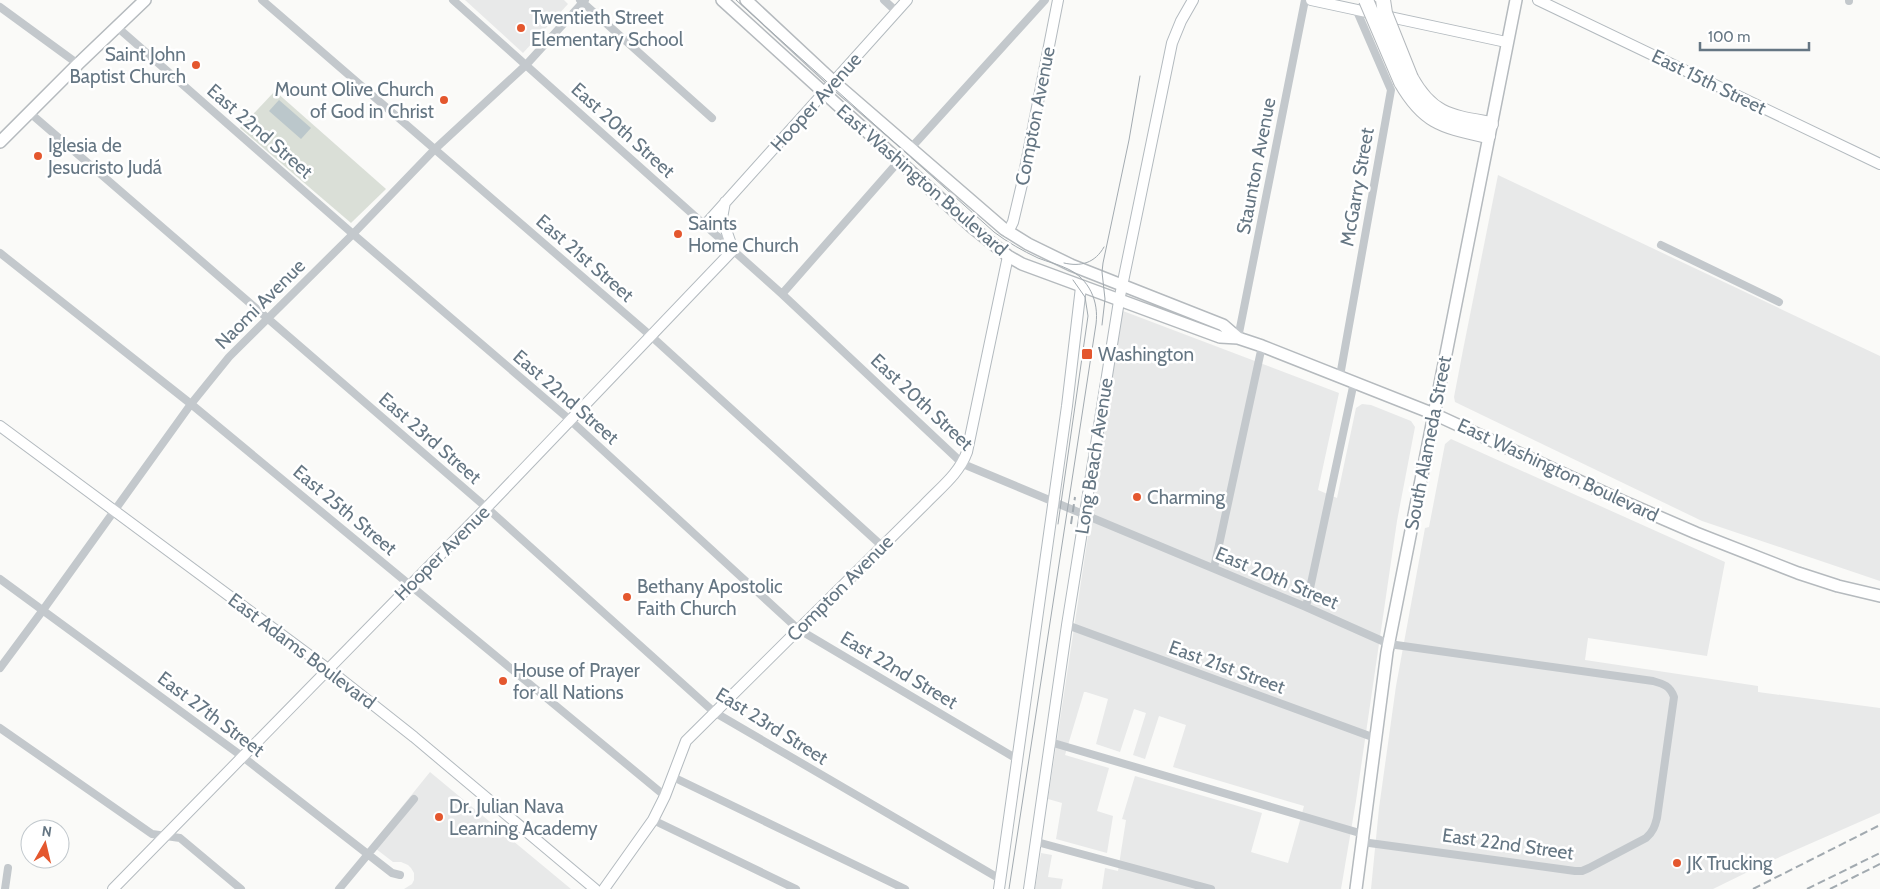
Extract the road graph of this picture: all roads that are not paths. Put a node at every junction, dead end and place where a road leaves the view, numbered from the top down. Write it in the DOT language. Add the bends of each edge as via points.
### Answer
graph roads {
  1 [pos="145,0"];
  2 [pos="262,0"];
  3 [pos="453,0"];
  4 [pos="722,0"];
  5 [pos="746,0"];
  6 [pos="884,0"];
  7 [pos="907,0"];
  8 [pos="1045,0"];
  9 [pos="1058,0"];
  10 [pos="1193,0"];
  11 [pos="1305,0"];
  12 [pos="1311,0"];
  13 [pos="1383,0"];
  14 [pos="1516,0"];
  15 [pos="1538,0"];
  16 [pos="583,1"];
  17 [pos="1361,5"];
  18 [pos="0,6"];
  19 [pos="897,12"];
  20 [pos="117,27"];
  21 [pos="1506,42"];
  22 [pos="78,64"];
  23 [pos="526,65"];
  24 [pos="1406,80"];
  25 [pos="834,82"];
  26 [pos="824,93"];
  27 [pos="30,113"];
  28 [pos="712,118"];
  29 [pos="1490,130"];
  30 [pos="0,142"];
  31 [pos="910,148"];
  32 [pos="435,149"];
  33 [pos="898,161"];
  34 [pos="1880,164"];
  35 [pos="725,202"];
  36 [pos="705,225"];
  37 [pos="1008,232"];
  38 [pos="353,234"];
  39 [pos="1661,245"];
  40 [pos="733,250"];
  41 [pos="0,253"];
  42 [pos="1008,256"];
  43 [pos="1106,278"];
  44 [pos="1122,285"];
  45 [pos="1081,292"];
  46 [pos="782,294"];
  47 [pos="1118,300"];
  48 [pos="1780,302"];
  49 [pos="267,320"];
  50 [pos="651,336"];
  51 [pos="1238,338"];
  52 [pos="1262,346"];
  53 [pos="1340,376"];
  54 [pos="1354,382"];
  55 [pos="191,404"];
  56 [pos="1434,414"];
  57 [pos="570,420"];
  58 [pos="0,426"];
  59 [pos="963,464"];
  60 [pos="1053,502"];
  61 [pos="487,508"];
  62 [pos="114,510"];
  63 [pos="1084,515"];
  64 [pos="882,546"];
  65 [pos="1214,568"];
  66 [pos="0,579"];
  67 [pos="410,585"];
  68 [pos="1880,596"];
  69 [pos="1306,607"];
  70 [pos="43,610"];
  71 [pos="1067,625"];
  72 [pos="798,628"];
  73 [pos="1389,644"];
  74 [pos="0,668"];
  75 [pos="328,669"];
  76 [pos="714,712"];
  77 [pos="0,728"];
  78 [pos="1375,738"];
  79 [pos="1050,742"];
  80 [pos="1666,755"];
  81 [pos="243,757"];
  82 [pos="1017,759"];
  83 [pos="673,777"];
  84 [pos="665,796"];
  85 [pos="414,800"];
  86 [pos="652,820"];
  87 [pos="167,836"];
  88 [pos="1362,838"];
  89 [pos="1037,842"];
  90 [pos="368,854"];
  91 [pos="8,868"];
  92 [pos="400,875"];
  93 [pos="999,884"];
  94 [pos="5,889"];
  95 [pos="113,889"];
  96 [pos="242,889"];
  97 [pos="339,889"];
  98 [pos="595,889"];
  99 [pos="604,889"];
  100 [pos="796,889"];
  101 [pos="903,889"];
  102 [pos="1029,889"];
  103 [pos="1211,889"];
  104 [pos="1356,889"];
  1 -- 20 [label="main road"];
  2 -- 32 [label="street, East 21st Street"];
  3 -- 23 [label="street, East 20th Street"];
  4 -- 26 [label="main road, East Washington Boulevard"];
  5 -- 25 [label="main road, East Washington Boulevard"];
  6 -- 19 [label="street"];
  7 -- 19 [label="street, Hooper Avenue"];
  8 -- 31 [label="street"];
  9 -- 37 [label="street, Compton Avenue" via="1022,184"];
  10 -- 44 [label="street, Long Beach Avenue" via="1172,44"];
  11 -- 51 [label="street, Staunton Avenue"];
  12 -- 17 [label="street"];
  13 -- 24 [label="highway, bridge" via="1384,13"];
  14 -- 21 [label="main road, South Alameda Street"];
  15 -- 34 [label="street, East 15th Street"];
  16 -- 23 [label="street, Naomi Avenue"];
  16 -- 28 [label="street"];
  17 -- 21 [label="street" via="1402,21"];
  17 -- 24 [label="highway, bridge"];
  17 -- 53 [label="street, McGarry Street" via="1390,90"];
  18 -- 22 [label="street"];
  19 -- 25 [label="street, Hooper Avenue"];
  20 -- 22 [label="main road"];
  20 -- 38 [label="street, East 22nd Street"];
  21 -- 29 [label="main road, South Alameda Street"];
  22 -- 27 [label="main road"];
  23 -- 32 [label="street, Naomi Avenue"];
  23 -- 36 [label="street, East 20th Street"];
  24 -- 29 [label="highway" via="1440,111"];
  25 -- 26 [label="street, Hooper Avenue"];
  25 -- 31 [label="main road, East Washington Boulevard"];
  26 -- 33 [label="main road, East Washington Boulevard"];
  26 -- 35 [label="street, Hooper Avenue"];
  27 -- 30 [label="main road"];
  27 -- 49 [label="street, East 23rd Street"];
  29 -- 56 [label="main road, South Alameda Street"];
  31 -- 37 [label="main road, East Washington Boulevard"];
  32 -- 38 [label="street, Naomi Avenue"];
  32 -- 50 [label="street, East 21st Street"];
  33 -- 42 [label="main road, East Washington Boulevard"];
  33 -- 46 [label="street"];
  35 -- 36 [label="street, Hooper Avenue"];
  35 -- 40 [label="street" via="722,218"];
  36 -- 40 [label="street, East 20th Street"];
  37 -- 43 [label="main road, East Washington Boulevard" via="1071,265"];
  38 -- 49 [label="street, Naomi Avenue"];
  38 -- 57 [label="street, East 22nd Street"];
  39 -- 48 [label="street"];
  40 -- 46 [label="street, East 20th Street"];
  40 -- 50 [label="street, Hooper Avenue"];
  41 -- 55 [label="street, East 25th Street"];
  42 -- 45 [label="main road, East Washington Boulevard"];
  42 -- 59 [label="street, Compton Avenue"];
  43 -- 44 [label="main road, East Washington Boulevard"];
  43 -- 45 [label="main road" via="1089,278 1084,281"];
  44 -- 47 [label="street, Long Beach Avenue"];
  44 -- 51 [label="main road, East Washington Boulevard" via="1223,325"];
  45 -- 47 [label="main road, East Washington Boulevard"];
  45 -- 60 [label="street, Long Beach Avenue"];
  46 -- 59 [label="street, East 20th Street"];
  47 -- 51 [label="main road, East Washington Boulevard" via="1220,337"];
  47 -- 63 [label="street, Long Beach Avenue"];
  49 -- 55 [label="street, Naomi Avenue" via="228,357"];
  49 -- 61 [label="street, East 23rd Street"];
  50 -- 57 [label="street, Hooper Avenue"];
  50 -- 64 [label="street, East 21st Street"];
  51 -- 52 [label="main road, East Washington Boulevard"];
  52 -- 53 [label="main road, East Washington Boulevard"];
  52 -- 65 [label="street"];
  53 -- 54 [label="main road, East Washington Boulevard"];
  54 -- 56 [label="main road, East Washington Boulevard"];
  54 -- 69 [label="street"];
  55 -- 62 [label="street, Naomi Avenue"];
  55 -- 67 [label="street, East 25th Street"];
  56 -- 68 [label="main road, East Washington Boulevard" via="1696,533 1798,573"];
  56 -- 73 [label="main road, South Alameda Street"];
  57 -- 61 [label="street, Hooper Avenue"];
  57 -- 72 [label="street, East 22nd Street"];
  58 -- 62 [label="street, East Adams Boulevard"];
  59 -- 60 [label="street, East 20th Street"];
  59 -- 64 [label="street, Compton Avenue"];
  60 -- 63 [label="street, East 20th Street"];
  60 -- 82 [label="street, Long Beach Avenue"];
  61 -- 67 [label="street, Hooper Avenue"];
  61 -- 76 [label="street, East 23rd Street"];
  62 -- 70 [label="street, Naomi Avenue"];
  62 -- 75 [label="street, East Adams Boulevard"];
  63 -- 65 [label="street, East 20th Street"];
  63 -- 71 [label="street, Long Beach Avenue"];
  64 -- 72 [label="street, Compton Avenue"];
  65 -- 69 [label="street, East 20th Street"];
  66 -- 70 [label="street, East 27th Street"];
  67 -- 75 [label="street, Hooper Avenue"];
  67 -- 84 [label="street, East 25th Street"];
  69 -- 73 [label="street, East 20th Street"];
  70 -- 74 [label="street, Naomi Avenue"];
  70 -- 81 [label="street, East 27th Street"];
  71 -- 78 [label="street, East 21st Street"];
  71 -- 79 [label="street, Long Beach Avenue"];
  72 -- 76 [label="street, Compton Avenue"];
  72 -- 82 [label="street, East 22nd Street"];
  73 -- 78 [label="main road, South Alameda Street"];
  73 -- 80 [label="street, East 20th Street" via="1664,684 1674,697"];
  75 -- 81 [label="street, Hooper Avenue"];
  75 -- 98 [label="street, East Adams Boulevard"];
  76 -- 83 [label="street, Compton Avenue" via="686,741"];
  76 -- 93 [label="street, East 23rd Street"];
  77 -- 87 [label="street" via="150,832"];
  78 -- 88 [label="main road, South Alameda Street"];
  79 -- 88 [label="street, East 22nd Street"];
  79 -- 89 [label="street, Long Beach Avenue"];
  80 -- 88 [label="street, East 22nd Street" via="1657,818 1651,834 1582,871"];
  81 -- 87 [label="street, Hooper Avenue"];
  81 -- 90 [label="street, East 27th Street"];
  82 -- 93 [label="street, Long Beach Avenue"];
  83 -- 84 [label="street, Compton Avenue"];
  83 -- 101 [label="street"];
  84 -- 86 [label="street, Compton Avenue"];
  85 -- 90 [label="street"];
  86 -- 99 [label="street, Compton Avenue"];
  86 -- 100 [label="street"];
  87 -- 95 [label="street, Hooper Avenue"];
  87 -- 96 [label="street" via="180,838"];
  88 -- 104 [label="main road, South Alameda Street"];
  89 -- 102 [label="street, Long Beach Avenue"];
  89 -- 103 [label="street"];
  90 -- 92 [label="street, East 27th Street" via="392,873"];
  90 -- 97 [label="street"];
  91 -- 94 [label="street"];
}
